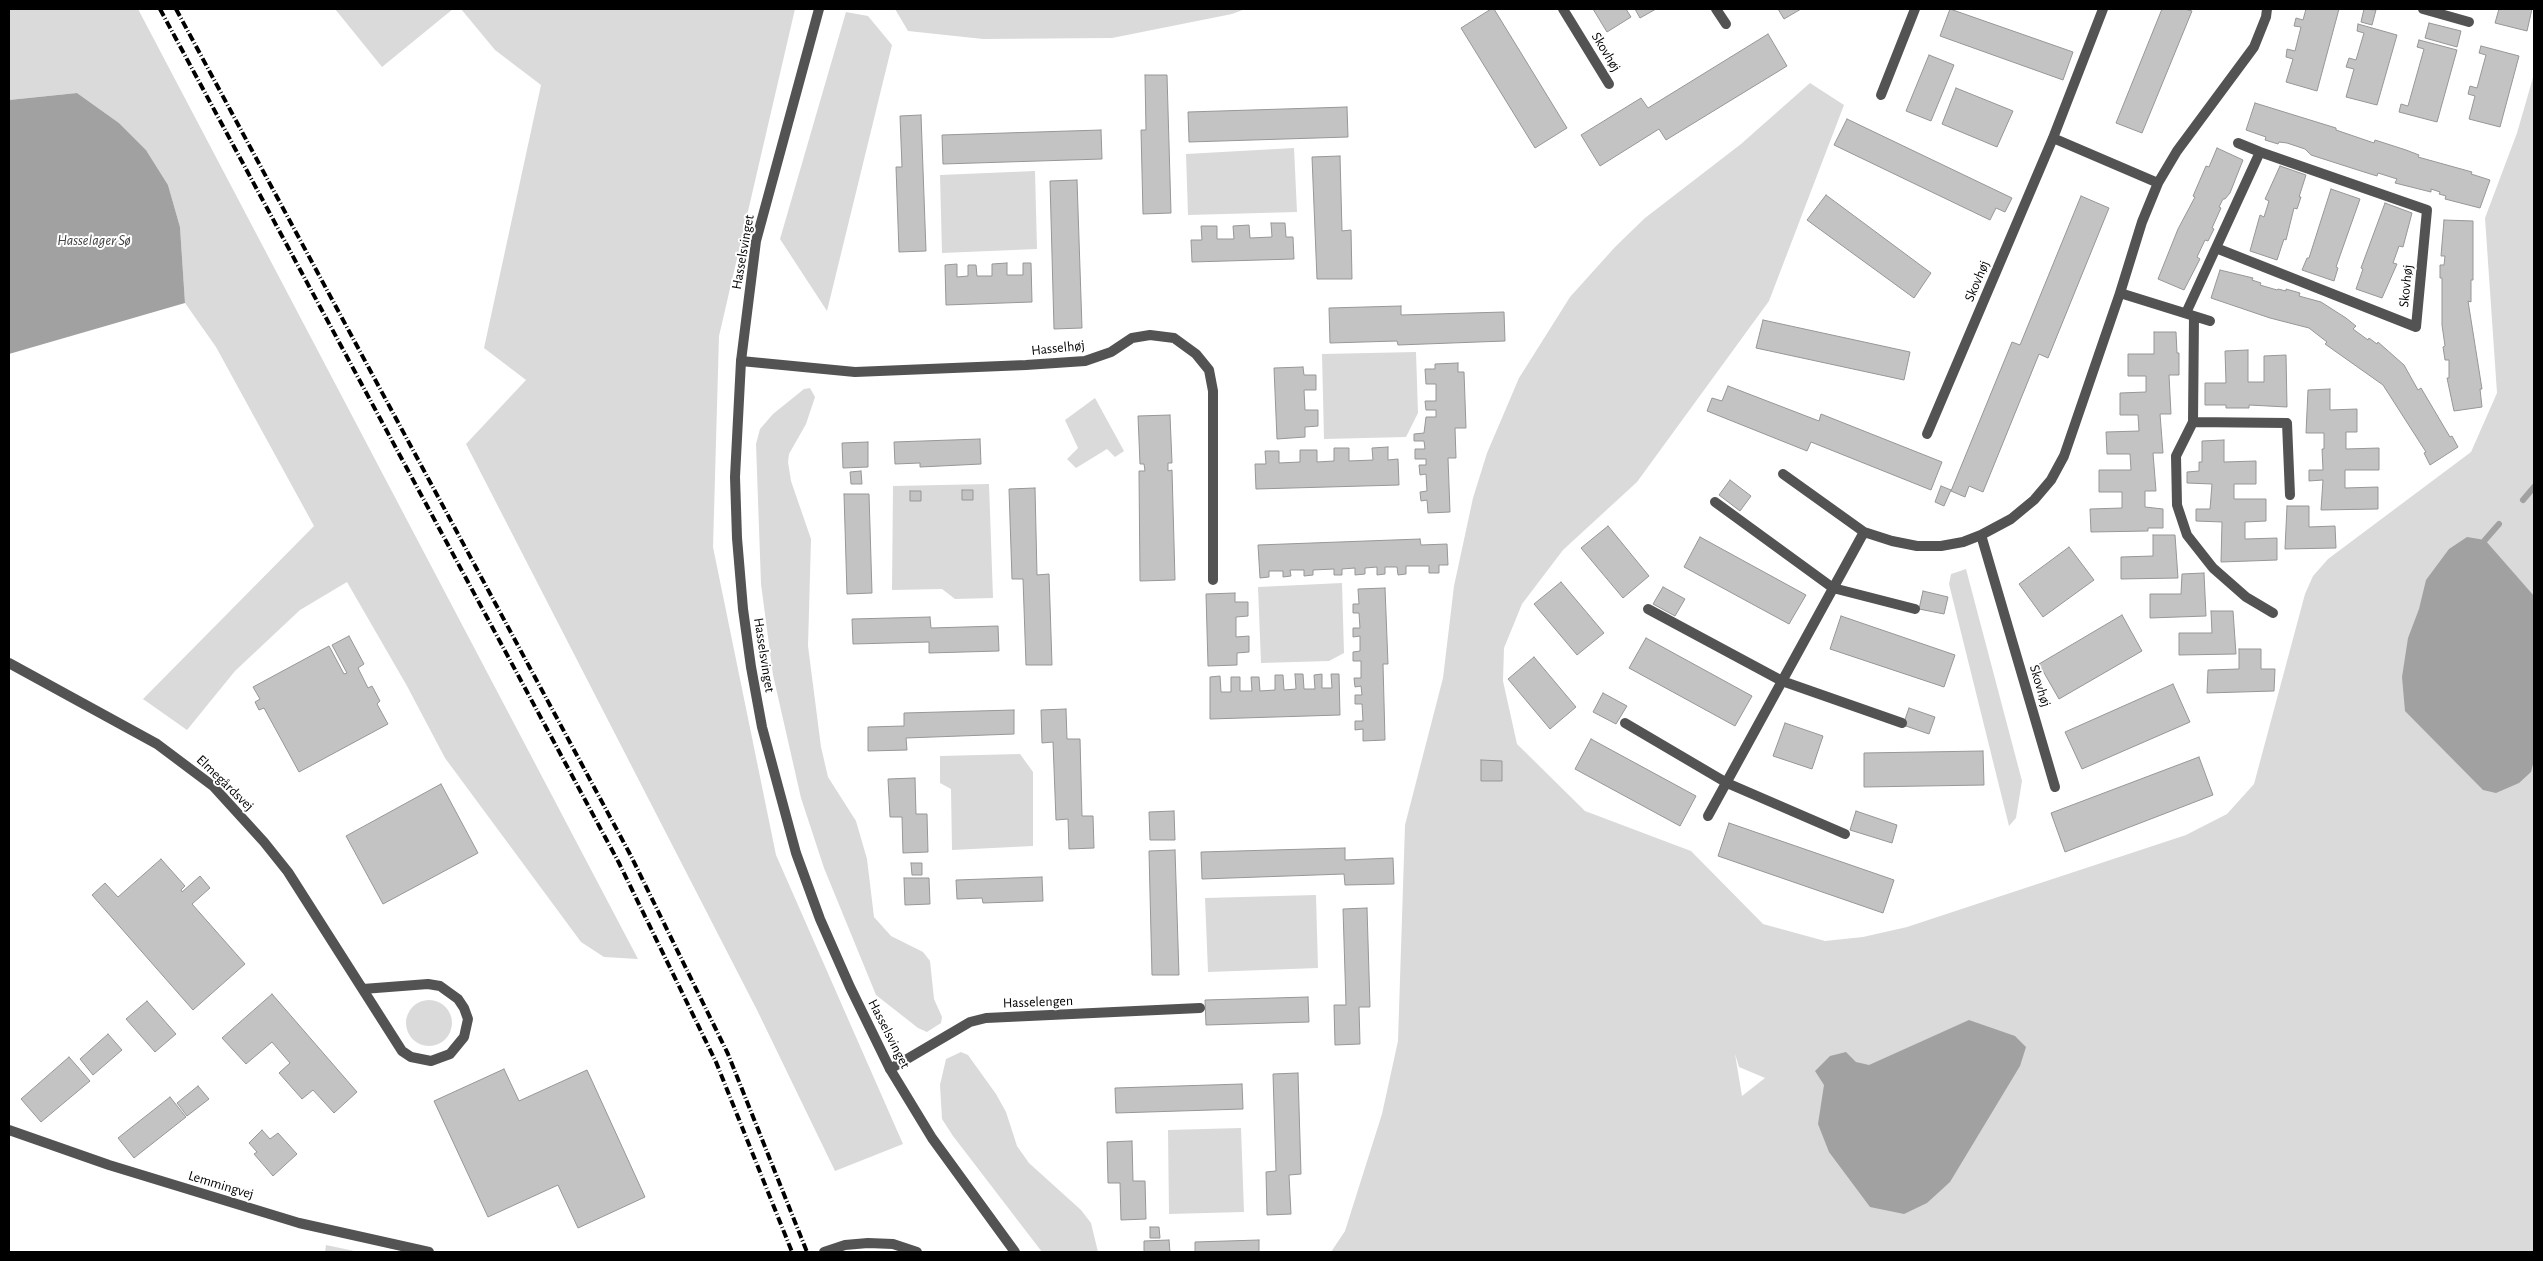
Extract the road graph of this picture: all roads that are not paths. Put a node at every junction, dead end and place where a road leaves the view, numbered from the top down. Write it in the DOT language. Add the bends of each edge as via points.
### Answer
graph roads {
  1 [pos="819,9"];
  2 [pos="1563,9"];
  3 [pos="1716,9"];
  4 [pos="1915,9"];
  5 [pos="2103,9"];
  6 [pos="2267,9"];
  7 [pos="2423,9"];
  8 [pos="2470,22"];
  9 [pos="1726,24"];
  10 [pos="1609,84"];
  11 [pos="1881,95"];
  12 [pos="2053,138"];
  13 [pos="2238,143"];
  14 [pos="2260,152"];
  15 [pos="2158,183"];
  16 [pos="2216,248"];
  17 [pos="2120,293"];
  18 [pos="2190,315"];
  19 [pos="2210,321"];
  20 [pos="741,361"];
  21 [pos="2193,422"];
  22 [pos="1927,434"];
  23 [pos="1783,474"];
  24 [pos="2290,495"];
  25 [pos="1715,502"];
  26 [pos="1864,532"];
  27 [pos="1981,535"];
  28 [pos="1213,580"];
  29 [pos="1833,588"];
  30 [pos="1648,609"];
  31 [pos="1915,609"];
  32 [pos="2273,613"];
  33 [pos="9,663"];
  34 [pos="1782,680"];
  35 [pos="1625,723"];
  36 [pos="1902,723"];
  37 [pos="1726,783"];
  38 [pos="2055,787"];
  39 [pos="1708,816"];
  40 [pos="1845,834"];
  41 [pos="363,988"];
  42 [pos="1200,1008"];
  43 [pos="890,1069"];
  44 [pos="9,1130"];
  45 [pos="429,1252"];
  46 [pos="824,1252"];
  47 [pos="917,1252"];
  48 [pos="1015,1252"];
  1 -- 20 [label="street, Hasselsvinget" via="756,241"];
  2 -- 10 [label="street, Skovhøj"];
  3 -- 9 [label="street"];
  4 -- 11 [label="street"];
  5 -- 12 [label="street, Skovhøj"];
  6 -- 15 [label="street" via="2254,47 2177,151"];
  7 -- 8 [label="street"];
  12 -- 15 [label="street"];
  12 -- 22 [label="street, Skovhøj"];
  13 -- 14 [label="street, Skovhøj"];
  14 -- 16 [label="street"];
  14 -- 16 [label="street, Skovhøj" via="2427,210 2416,328"];
  15 -- 17 [label="street"];
  16 -- 18 [label="street"];
  17 -- 18 [label="street"];
  17 -- 27 [label="street" via="2064,456 2051,480 2011,519"];
  18 -- 19 [label="street"];
  18 -- 21 [label="street"];
  20 -- 28 [label="street, Hasselhøj" via="855,372 1026,366 1085,361 1111,352 1132,338 1150,335 1174,338 1196,354 1209,370 1214,392"];
  20 -- 43 [label="street, Hasselsvinget" via="736,459 737,538 743,609 762,727 796,853 820,919"];
  21 -- 24 [label="street" via="2287,423"];
  21 -- 32 [label="street" via="2176,456 2177,505 2187,535 2213,568 2246,598"];
  23 -- 26 [label="street"];
  25 -- 29 [label="street"];
  26 -- 27 [label="street" via="1917,546 1941,546"];
  26 -- 29 [label="street"];
  27 -- 38 [label="street, Skovhøj"];
  29 -- 31 [label="street"];
  29 -- 34 [label="street"];
  30 -- 34 [label="street"];
  33 -- 41 [label="street, Elmegårdsvej" via="157,744 213,786 288,872"];
  34 -- 36 [label="street"];
  34 -- 37 [label="street"];
  35 -- 37 [label="street"];
  37 -- 39 [label="street"];
  37 -- 40 [label="street"];
  41 -- 41 [label="street, Elmegårdsvej" via="395,1043 411,1057 431,1061 442,1058 464,1037 468,1019 464,1008 458,999 440,986"];
  42 -- 43 [label="street, Hasselengen" via="986,1018 970,1022"];
  43 -- 48 [label="street, Hasselsvinget" via="932,1138"];
  44 -- 45 [label="street, Lemmingvej" via="100,1162 300,1223"];
  46 -- 47 [label="street" via="845,1245 893,1244"];
}
